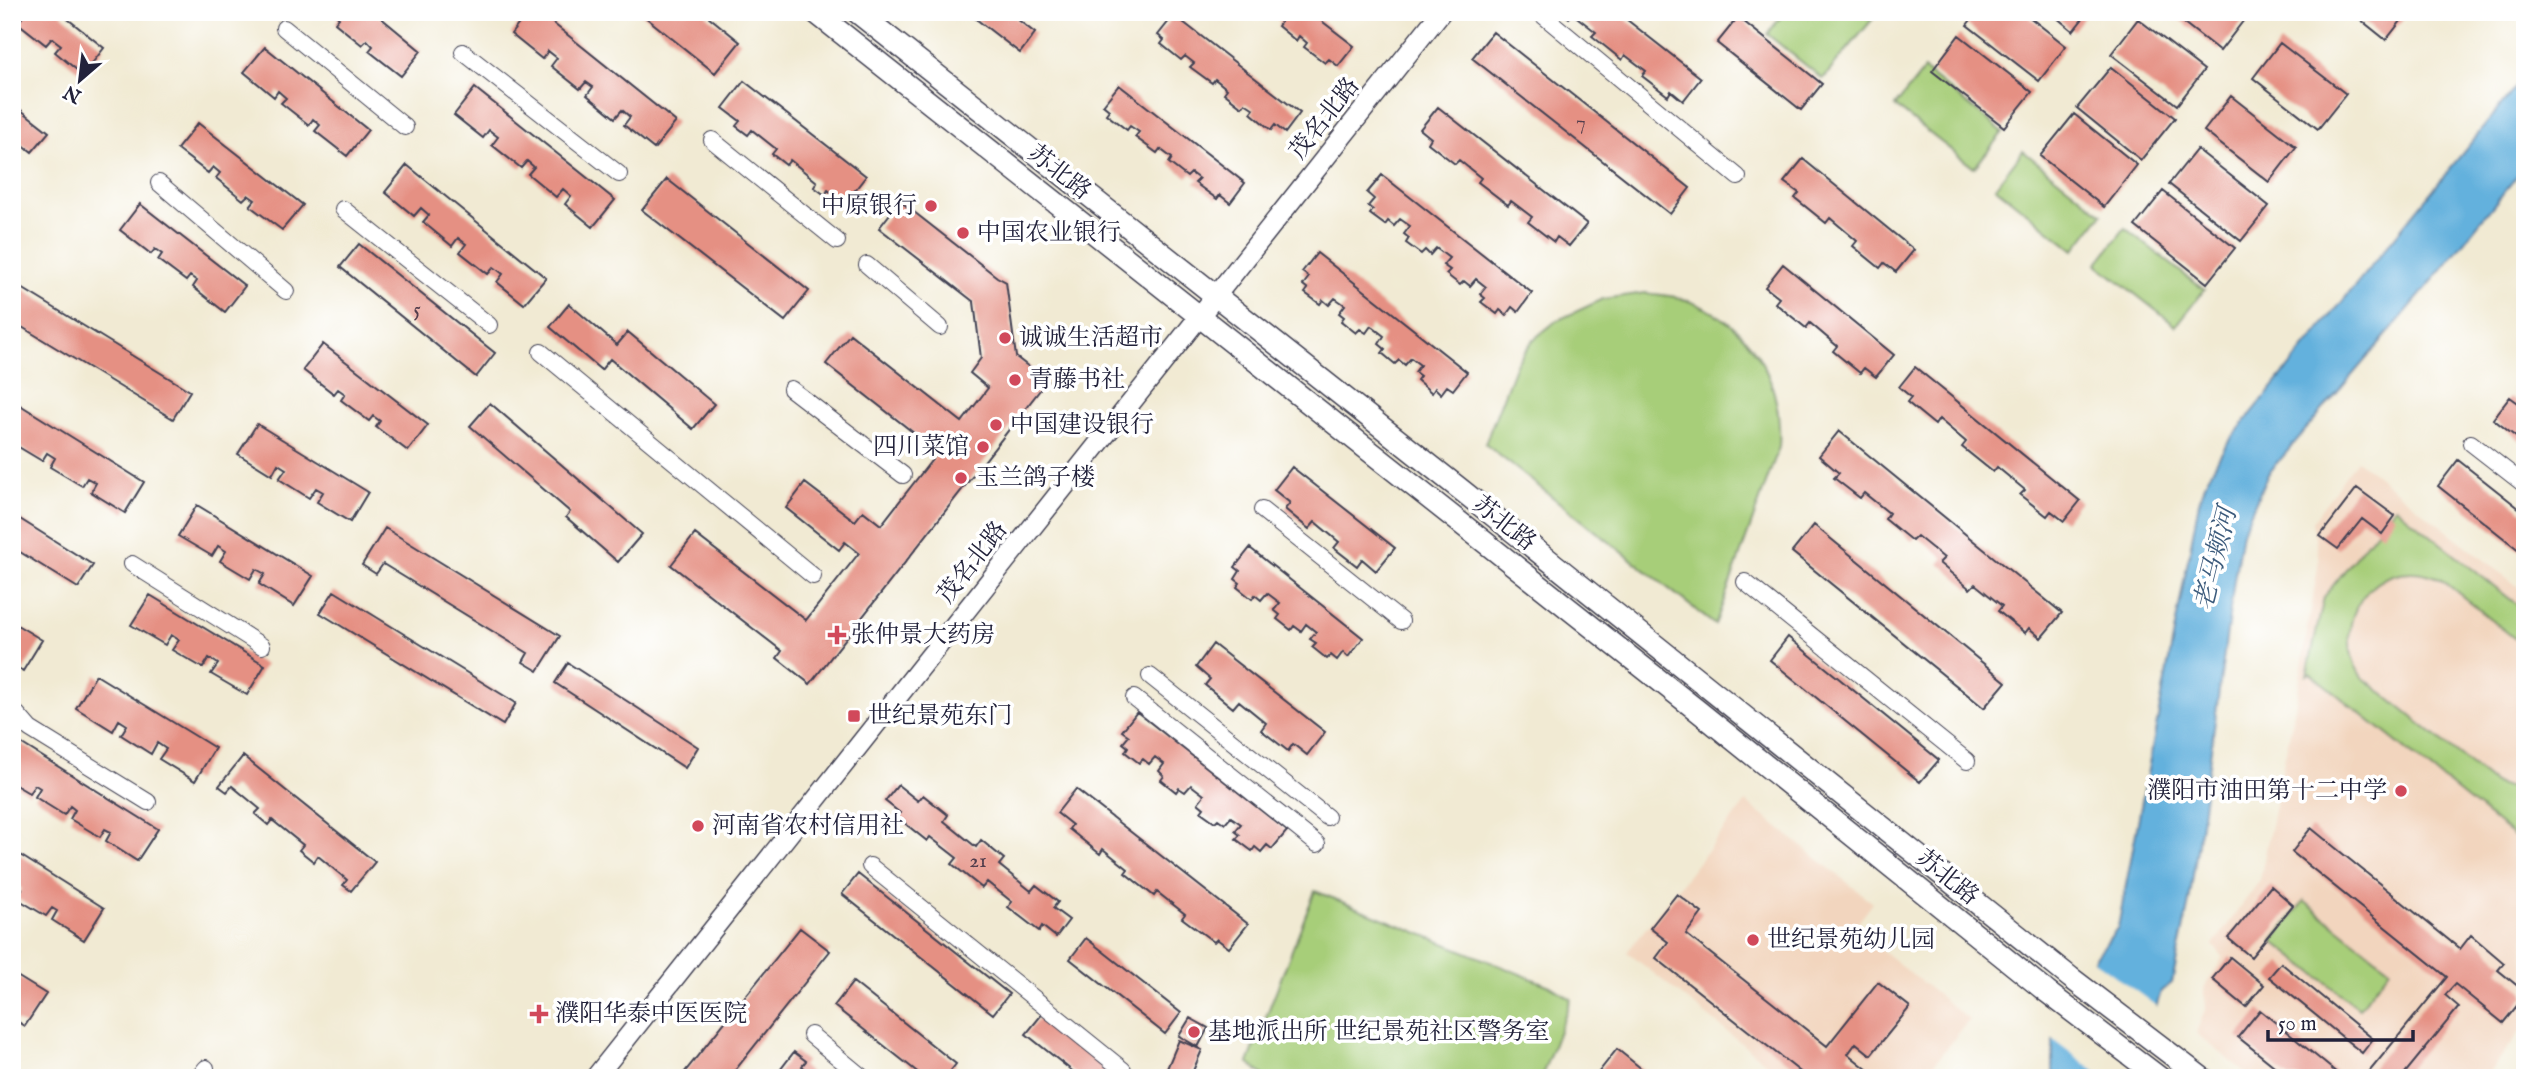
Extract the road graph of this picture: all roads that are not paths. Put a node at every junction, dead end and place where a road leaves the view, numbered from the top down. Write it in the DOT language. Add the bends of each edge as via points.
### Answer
graph roads {
  1 [pos="815,12"];
  2 [pos="858,12"];
  3 [pos="1441,12"];
  4 [pos="1539,12"];
  5 [pos="284,28"];
  6 [pos="463,52"];
  7 [pos="405,127"];
  8 [pos="712,140"];
  9 [pos="619,174"];
  10 [pos="1738,177"];
  11 [pos="159,183"];
  12 [pos="343,209"];
  13 [pos="837,242"];
  14 [pos="867,265"];
  15 [pos="286,291"];
  16 [pos="1216,296"];
  17 [pos="1199,317"];
  18 [pos="489,325"];
  19 [pos="940,327"];
  20 [pos="541,352"];
  21 [pos="791,389"];
  22 [pos="2471,443"];
  23 [pos="903,475"];
  24 [pos="2525,485"];
  25 [pos="1262,510"];
  26 [pos="132,564"];
  27 [pos="813,576"];
  28 [pos="1745,582"];
  29 [pos="1401,621"];
  30 [pos="262,646"];
  31 [pos="1150,676"];
  32 [pos="1135,698"];
  33 [pos="17,714"];
  34 [pos="1967,761"];
  35 [pos="148,802"];
  36 [pos="1327,817"];
  37 [pos="1317,844"];
  38 [pos="870,866"];
  39 [pos="811,1035"];
  40 [pos="1123,1070"];
  41 [pos="595,1078"];
  42 [pos="863,1078"];
  43 [pos="2160,1078"];
  44 [pos="2202,1078"];
  1 -- 17 [label="main road, 苏北路"];
  2 -- 16 [label="main road, 苏北路"];
  3 -- 16 [label="street, 茂名北路"];
  4 -- 10 [label="street"];
  5 -- 7 [label="street"];
  6 -- 9 [label="street"];
  8 -- 13 [label="street"];
  11 -- 15 [label="street"];
  12 -- 18 [label="street"];
  14 -- 19 [label="street"];
  16 -- 17 [label="street, 茂名北路"];
  16 -- 44 [label="main road, 苏北路"];
  17 -- 41 [label="street, 茂名北路"];
  17 -- 43 [label="main road, 苏北路"];
  20 -- 27 [label="street"];
  21 -- 23 [label="street"];
  22 -- 24 [label="street"];
  25 -- 29 [label="street"];
  26 -- 30 [label="street"];
  28 -- 34 [label="street"];
  31 -- 36 [label="street"];
  32 -- 37 [label="street"];
  33 -- 35 [label="street" via="30,729"];
  38 -- 40 [label="street"];
  39 -- 42 [label="street"];
}
